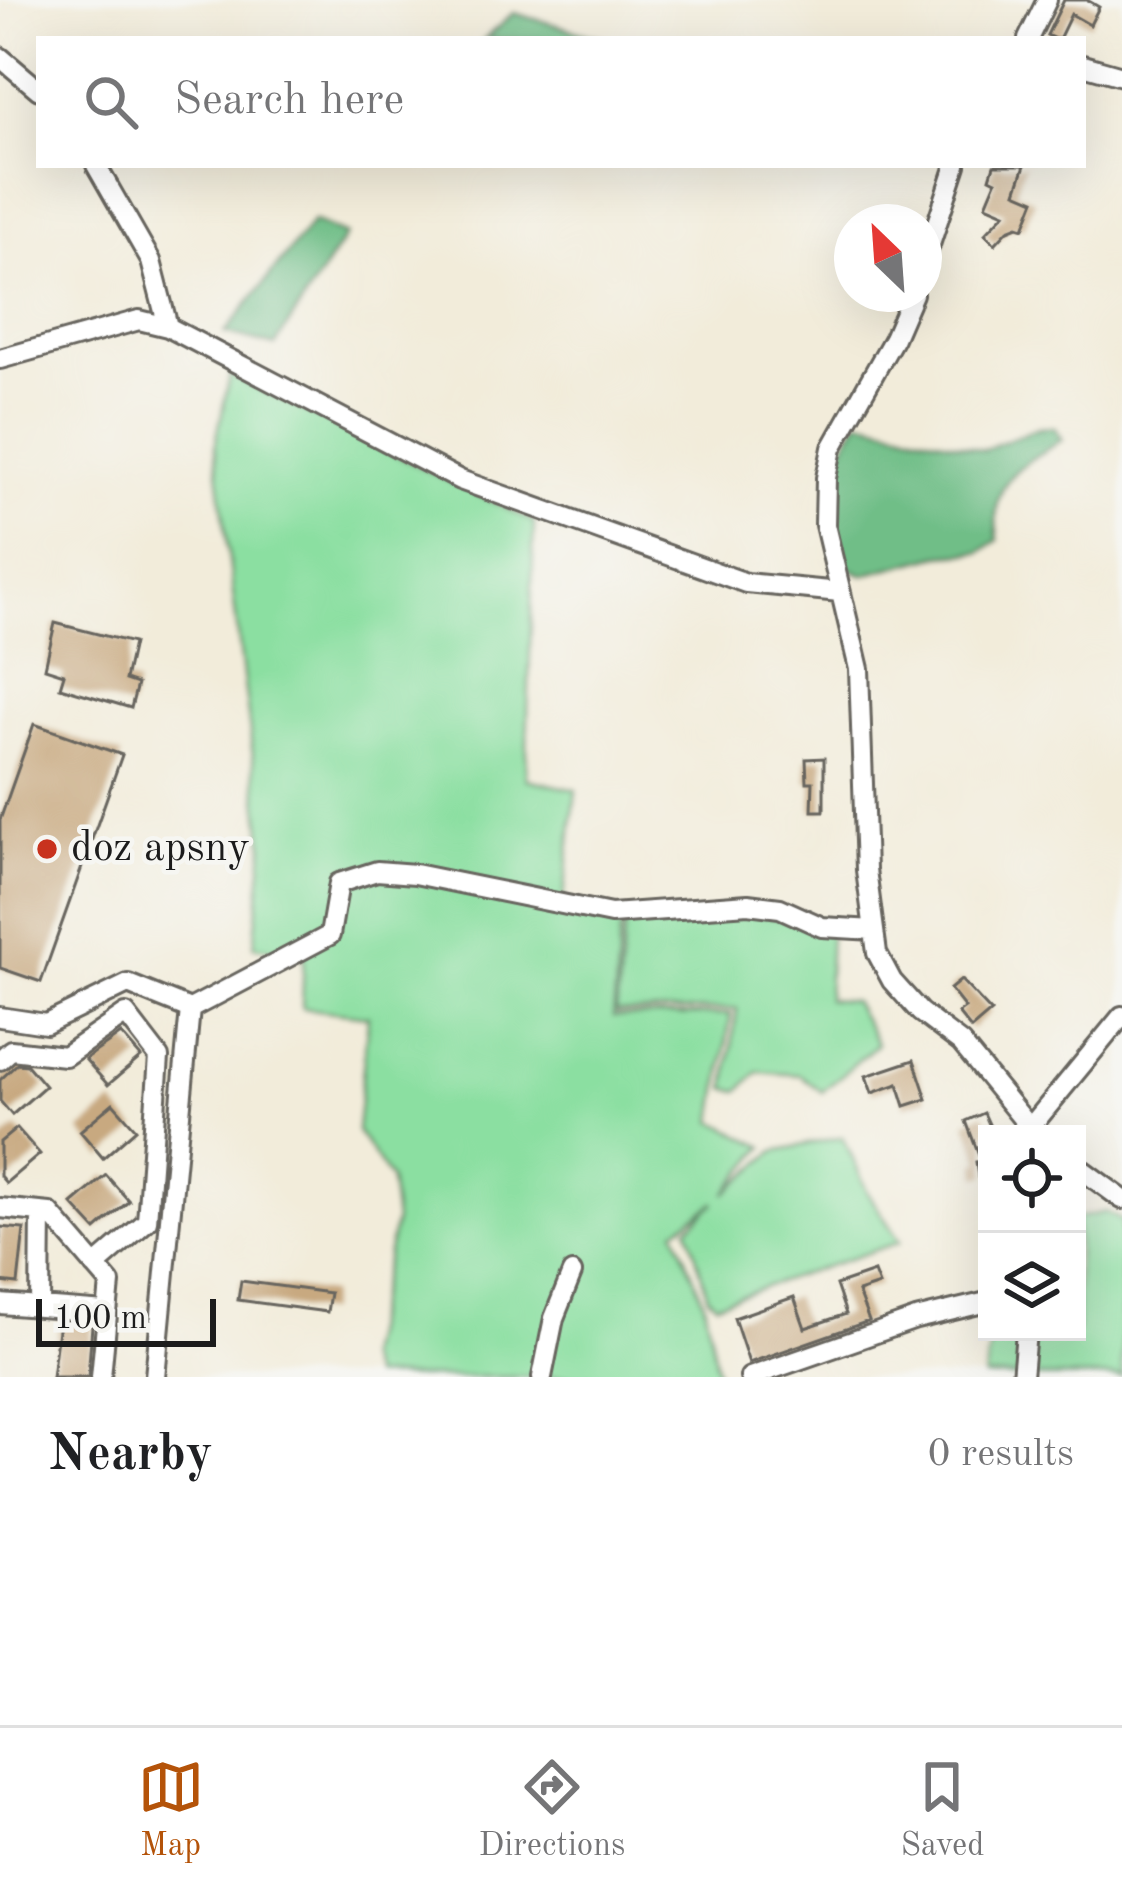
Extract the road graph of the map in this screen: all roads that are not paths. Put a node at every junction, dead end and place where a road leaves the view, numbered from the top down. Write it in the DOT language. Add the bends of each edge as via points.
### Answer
graph roads {
  1 [pos="1047,0"];
  2 [pos="1033,36"];
  3 [pos="0,57"];
  4 [pos="1086,66"];
  5 [pos="1122,76"];
  6 [pos="36,87"];
  7 [pos="97,168"];
  8 [pos="955,168"];
  9 [pos="942,208"];
  10 [pos="906,312"];
  11 [pos="168,326"];
  12 [pos="0,358"];
  13 [pos="840,592"];
  14 [pos="874,930"];
  15 [pos="190,1009"];
  16 [pos="1122,1016"];
  17 [pos="0,1017"];
  18 [pos="0,1060"];
  19 [pos="1021,1125"];
  20 [pos="1031,1125"];
  21 [pos="1086,1173"];
  22 [pos="1122,1199"];
  23 [pos="0,1208"];
  24 [pos="41,1213"];
  25 [pos="95,1266"];
  26 [pos="572,1273"];
  27 [pos="0,1304"];
  28 [pos="978,1304"];
  29 [pos="40,1307"];
  30 [pos="106,1312"];
  31 [pos="1025,1341"];
  32 [pos="101,1377"];
  33 [pos="155,1377"];
  34 [pos="542,1377"];
  35 [pos="750,1377"];
  36 [pos="1022,1377"];
  1 -- 2 [label="street"];
  3 -- 6 [label="street"];
  4 -- 5 [label="street"];
  7 -- 11 [label="street" via="152,261"];
  8 -- 9 [label="street"];
  10 -- 13 [label="street" via="832,448 825,525"];
  11 -- 12 [label="street" via="139,320"];
  11 -- 13 [label="street" via="460,479 746,583"];
  13 -- 14 [label="street" via="859,669"];
  14 -- 15 [label="street" via="822,927 748,904 611,914 376,871 338,883 330,935"];
  14 -- 19 [label="street" via="892,981 961,1043"];
  15 -- 17 [label="street" via="128,985 46,1024"];
  15 -- 33 [label="street"];
  16 -- 20 [label="street"];
  18 -- 25 [label="street" via="11,1050 65,1055 126,1013 159,1057 147,1221"];
  21 -- 22 [label="street"];
  23 -- 24 [label="street"];
  24 -- 25 [label="street" via="50,1213"];
  24 -- 29 [label="street"];
  25 -- 30 [label="street" via="110,1283"];
  26 -- 34 [label="street"];
  27 -- 29 [label="street"];
  28 -- 35 [label="street"];
  29 -- 30 [label="street"];
  30 -- 32 [label="street"];
  31 -- 36 [label="street"];
}
